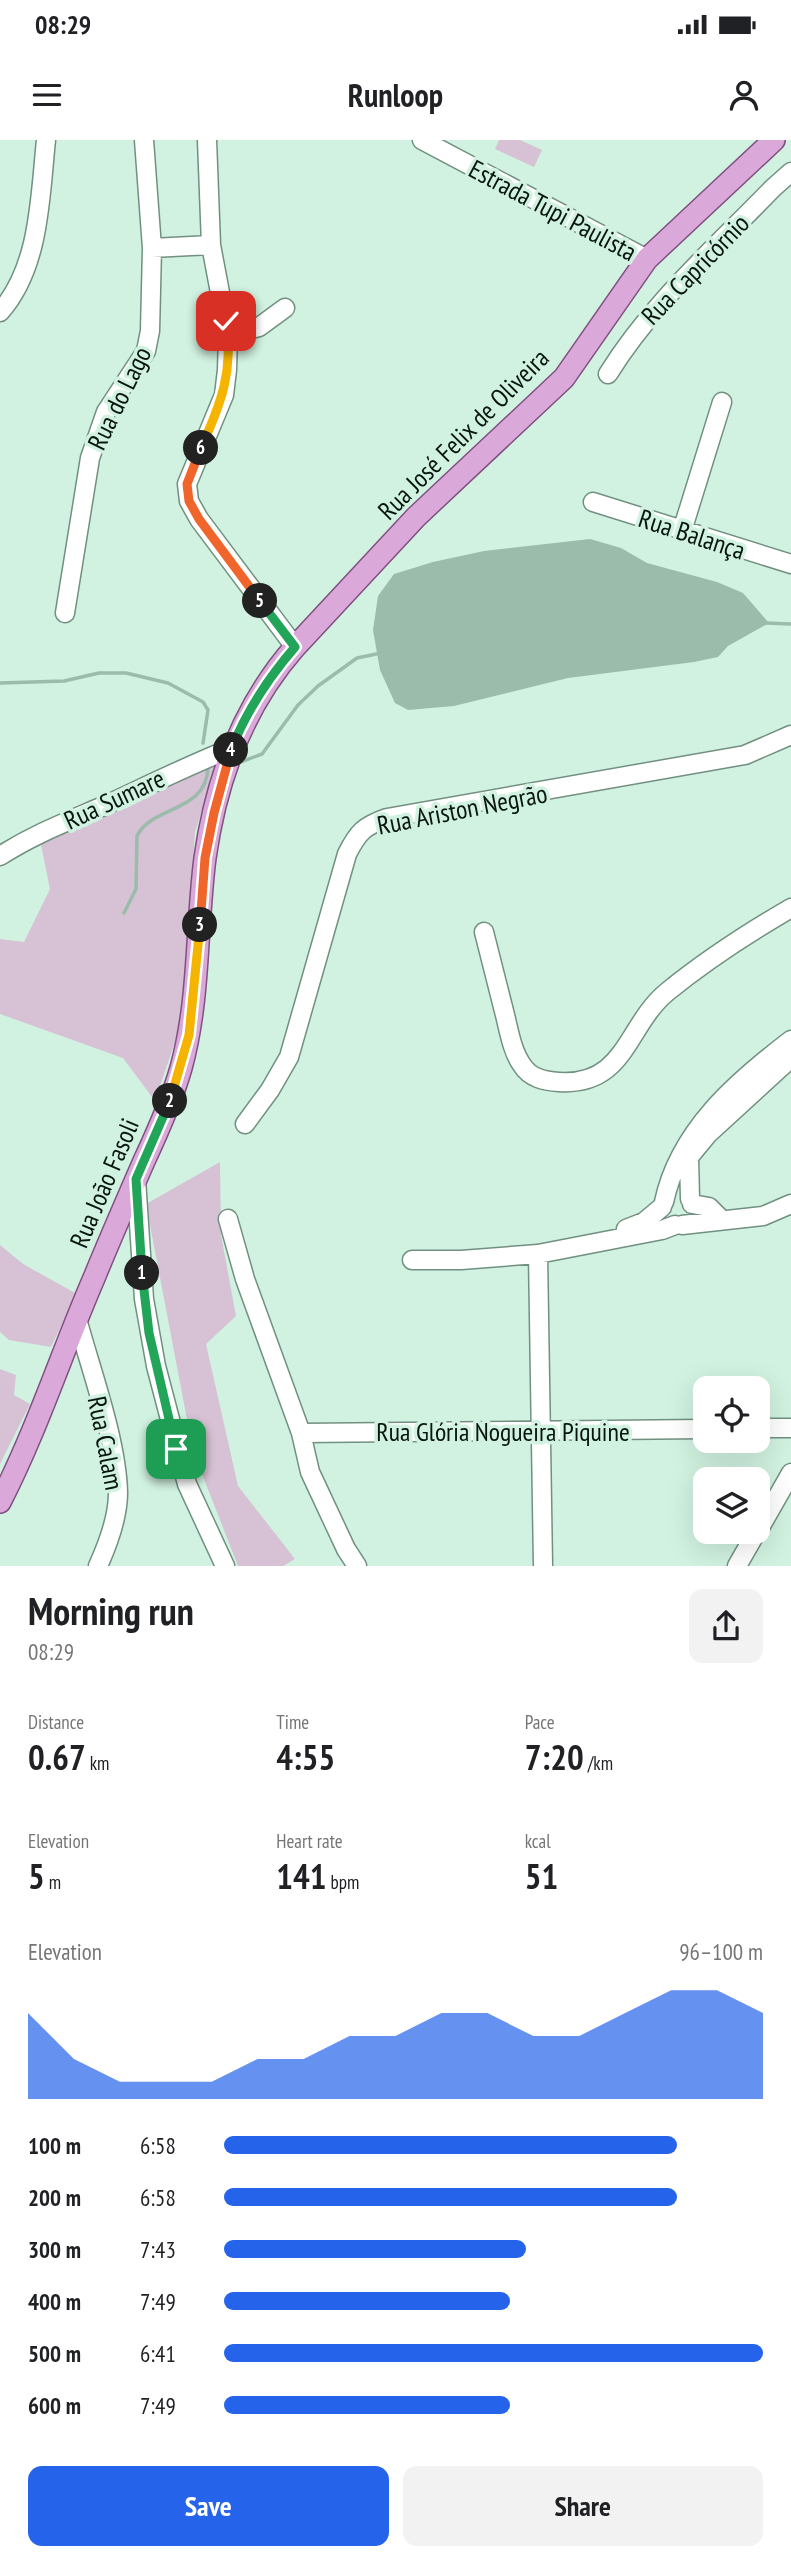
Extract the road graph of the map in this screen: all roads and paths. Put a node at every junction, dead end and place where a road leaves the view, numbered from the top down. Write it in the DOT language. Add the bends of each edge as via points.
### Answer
graph roads {
  1 [pos="46,140"];
  2 [pos="144,140"];
  3 [pos="207,140"];
  4 [pos="422,140"];
  5 [pos="774,140"];
  6 [pos="791,172"];
  7 [pos="211,244"];
  8 [pos="152,248"];
  9 [pos="647,259"];
  10 [pos="285,308"];
  11 [pos="0,312"];
  12 [pos="228,335"];
  13 [pos="608,374"];
  14 [pos="722,402"];
  15 [pos="593,502"];
  16 [pos="682,531"];
  17 [pos="791,564"];
  18 [pos="65,613"];
  19 [pos="295,647"];
  20 [pos="791,736"];
  21 [pos="232,748"];
  22 [pos="0,856"];
  23 [pos="791,908"];
  24 [pos="484,932"];
  25 [pos="791,1040"];
  26 [pos="791,1058"];
  27 [pos="731,1102"];
  28 [pos="245,1124"];
  29 [pos="136,1179"];
  30 [pos="691,1201"];
  31 [pos="791,1204"];
  32 [pos="663,1205"];
  33 [pos="228,1219"];
  34 [pos="722,1220"];
  35 [pos="679,1225"];
  36 [pos="596,1241"];
  37 [pos="538,1254"];
  38 [pos="412,1260"];
  39 [pos="77,1319"];
  40 [pos="770,1428"];
  41 [pos="791,1428"];
  42 [pos="693,1429"];
  43 [pos="542,1432"];
  44 [pos="301,1433"];
  45 [pos="791,1473"];
  46 [pos="0,1503"];
  47 [pos="770,1510"];
  48 [pos="750,1544"];
  49 [pos="97,1566"];
  50 [pos="225,1566"];
  51 [pos="357,1566"];
  52 [pos="542,1566"];
  53 [pos="737,1566"];
  1 -- 11 [label="street" via="33,241 14,294"];
  2 -- 8 [label="street, Rua do Lago"];
  3 -- 7 [label="street"];
  4 -- 9 [label="street, Estrada Tupi Paulista"];
  5 -- 9 [label="main road, Rua José Felix de Oliveira"];
  6 -- 13 [label="street, Rua Capricórnio" via="653,311"];
  7 -- 8 [label="street"];
  7 -- 12 [label="street"];
  8 -- 18 [label="street, Rua do Lago" via="146,351 106,412 93,448"];
  9 -- 19 [label="main road, Rua José Felix de Oliveira" via="564,377 416,517"];
  10 -- 12 [label="street" via="259,327"];
  12 -- 19 [label="street" via="224,395 187,484 189,501"];
  14 -- 16 [label="street"];
  15 -- 16 [label="street, Rua Balança"];
  16 -- 17 [label="street, Rua Balança"];
  19 -- 21 [label="main road, Rua José Felix de Oliveira" via="256,702"];
  20 -- 28 [label="street, Rua Ariston Negrão" via="745,755 371,824 357,834 347,854 289,1057"];
  21 -- 22 [label="street, Rua Sumare" via="32,836"];
  21 -- 29 [label="main road, Rua João Fasoli" via="205,858 189,1035 168,1106"];
  23 -- 24 [label="street" via="664,995 647,1013 620,1058 604,1072 566,1083 534,1078 522,1065"];
  25 -- 27 [label="street"];
  26 -- 27 [label="street"];
  27 -- 30 [label="street" via="689,1157"];
  27 -- 32 [label="street" via="692,1133"];
  29 -- 39 [label="main road, Rua João Fasoli"];
  29 -- 50 [label="street" via="144,1298 156,1366 187,1484"];
  30 -- 32 [label="street" via="676,1194"];
  30 -- 34 [label="street"];
  30 -- 35 [label="street" via="692,1217"];
  31 -- 34 [label="street" via="763,1216"];
  32 -- 35 [label="street" via="665,1219"];
  32 -- 36 [label="street" via="644,1222"];
  33 -- 44 [label="street"];
  34 -- 35 [label="street"];
  35 -- 36 [label="street"];
  36 -- 37 [label="street"];
  37 -- 38 [label="street"];
  37 -- 43 [label="street"];
  39 -- 46 [label="main road, Rua João Fasoli"];
  39 -- 49 [label="street, Rua Calam" via="106,1427 118,1495 106,1549"];
  40 -- 41 [label="street"];
  42 -- 43 [label="street, Rua Glória Nogueira Piquine"];
  43 -- 44 [label="street, Rua Glória Nogueira Piquine"];
  43 -- 52 [label="street"];
  44 -- 51 [label="street" via="319,1494"];
  45 -- 47 [label="street"];
  48 -- 53 [label="street"];
}
